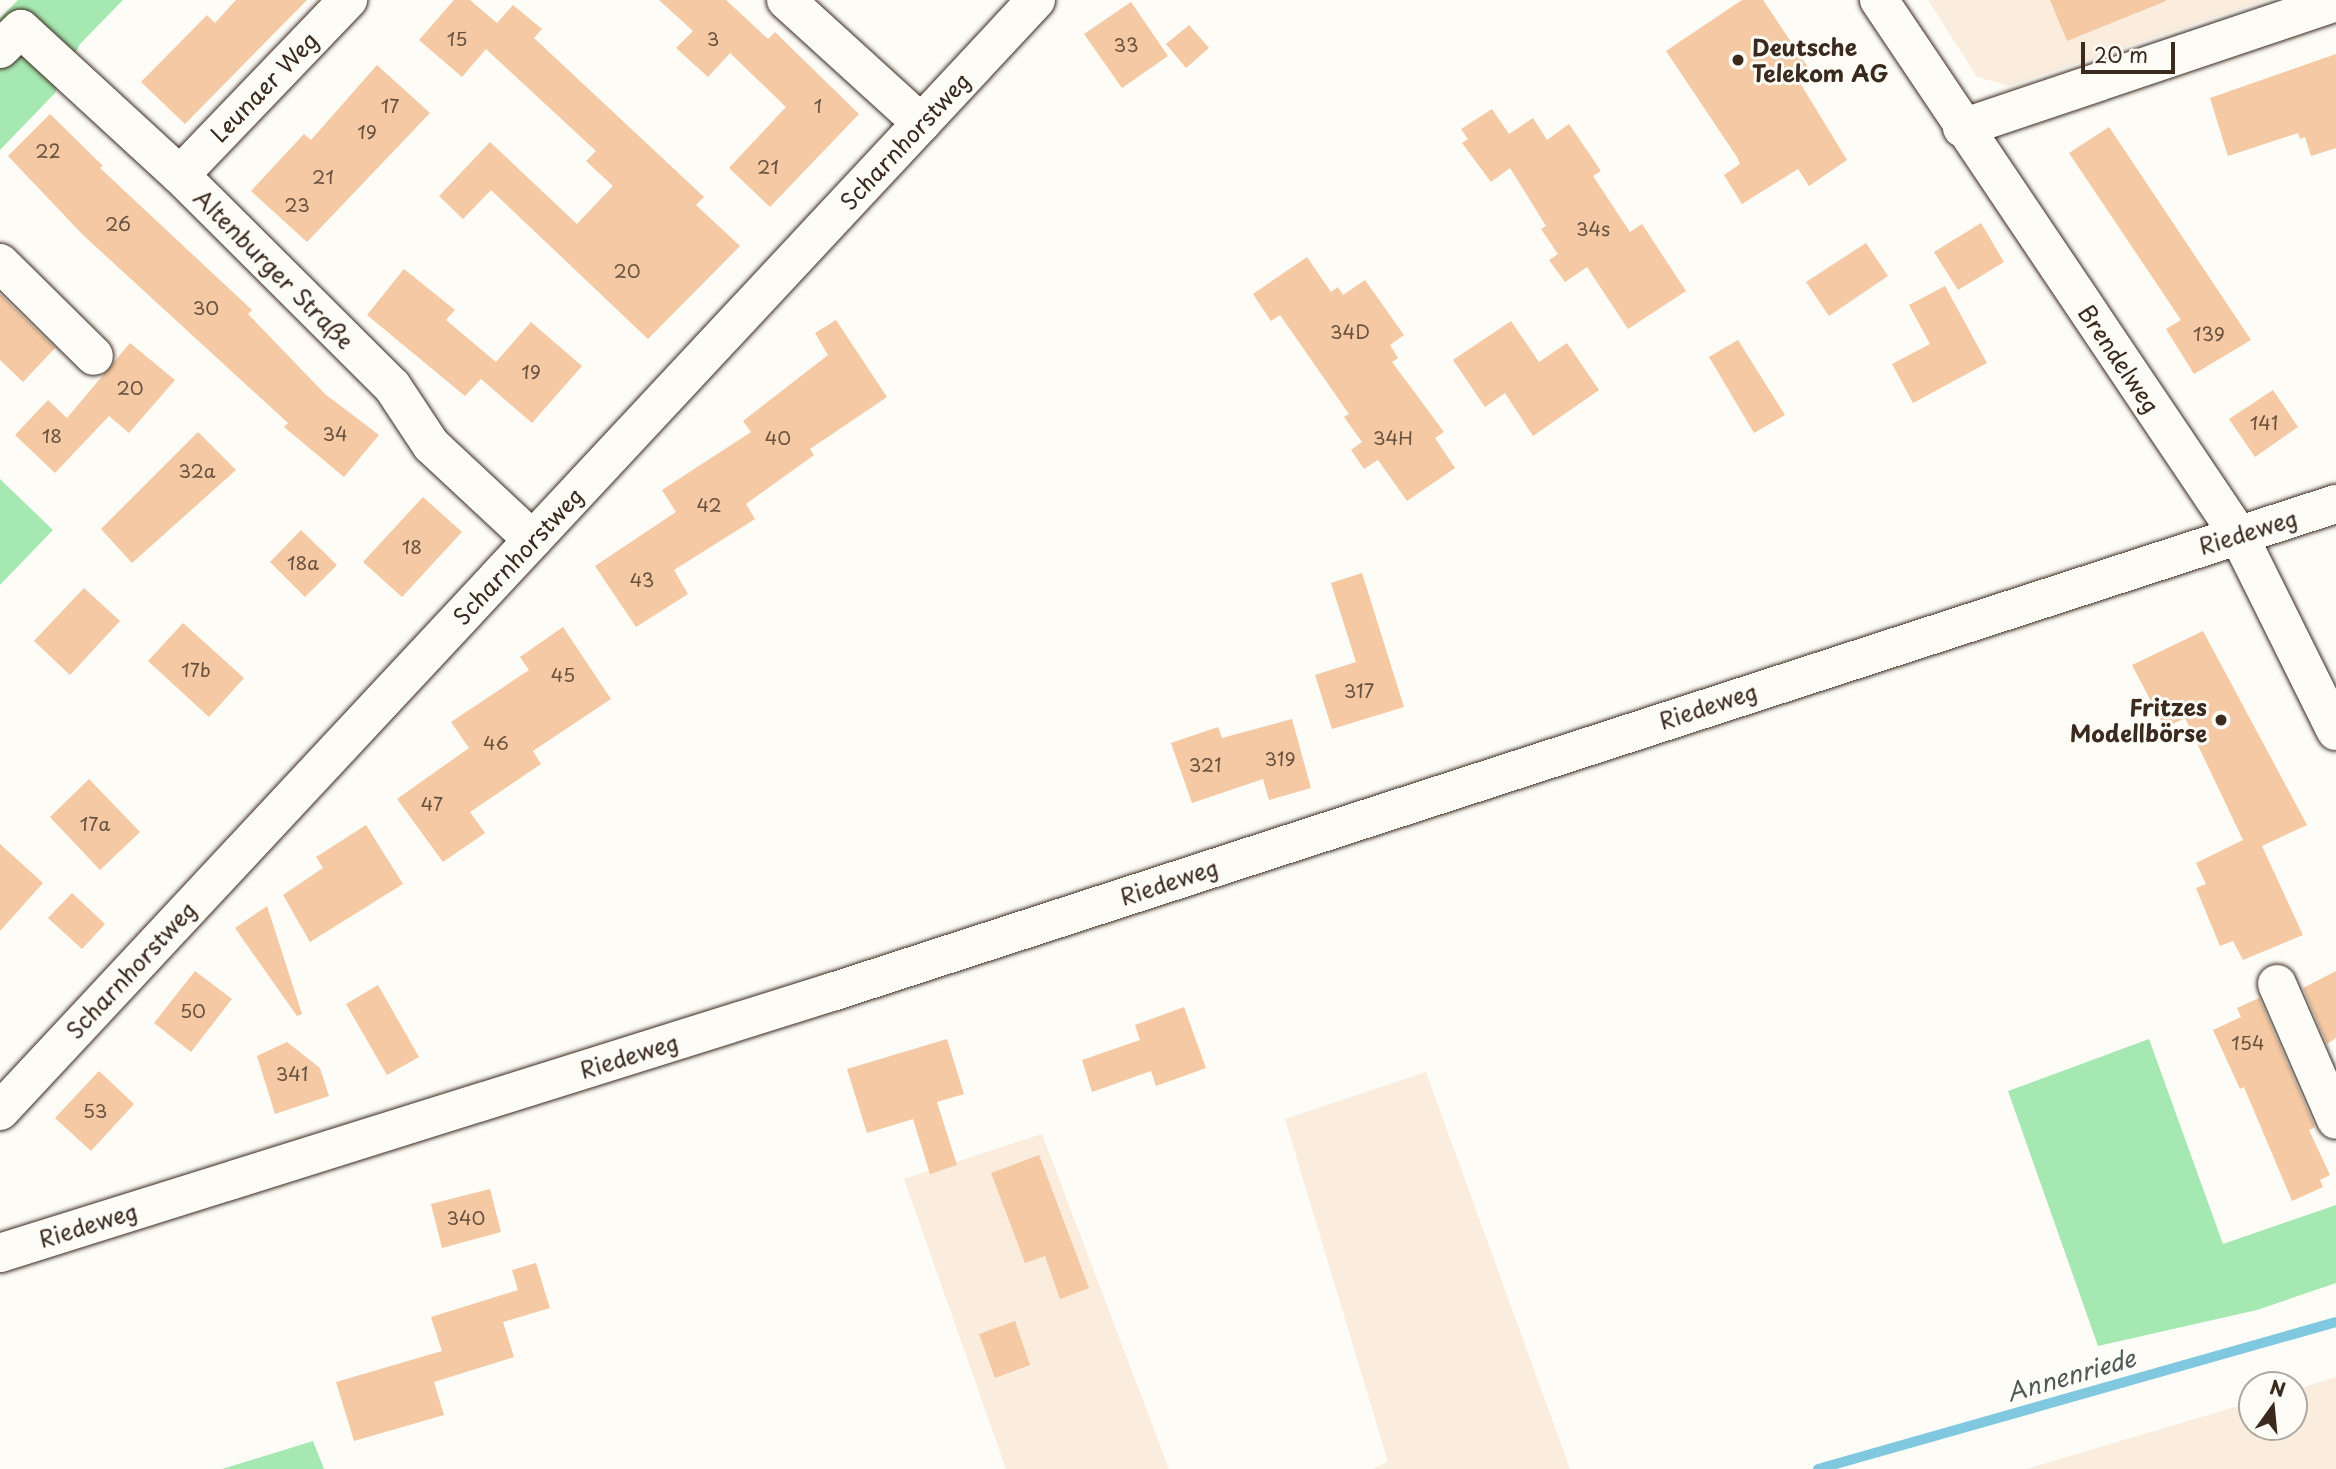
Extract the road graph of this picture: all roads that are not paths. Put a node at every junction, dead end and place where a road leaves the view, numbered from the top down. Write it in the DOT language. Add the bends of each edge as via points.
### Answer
graph roads {
  1 [pos="348,0"];
  2 [pos="786,0"];
  3 [pos="1036,0"];
  4 [pos="1879,0"];
  5 [pos="2336,2"];
  6 [pos="0,49"];
  7 [pos="921,123"];
  8 [pos="1962,128"];
  9 [pos="180,175"];
  10 [pos="0,262"];
  11 [pos="94,356"];
  12 [pos="2336,504"];
  13 [pos="2238,534"];
  14 [pos="533,540"];
  15 [pos="2336,730"];
  16 [pos="2277,984"];
  17 [pos="2328,1082"];
  18 [pos="0,1111"];
  19 [pos="2336,1120"];
  20 [pos="0,1253"];
  1 -- 9 [label="street, Leunaer Weg"];
  2 -- 7 [label="street"];
  3 -- 7 [label="street, Scharnhorstweg"];
  4 -- 8 [label="street, Brendelweg"];
  5 -- 8 [label="street"];
  6 -- 9 [label="street, Altenburger Straße" via="21,29"];
  7 -- 14 [label="street, Scharnhorstweg"];
  8 -- 13 [label="street, Brendelweg"];
  9 -- 14 [label="street, Altenburger Straße" via="392,386 431,445"];
  10 -- 11 [label="street"];
  12 -- 13 [label="street, Riedeweg"];
  13 -- 15 [label="street, Brendelweg"];
  13 -- 20 [label="street, Riedeweg" via="845,988"];
  14 -- 18 [label="street, Scharnhorstweg"];
  16 -- 17 [label="street"];
  17 -- 19 [label="street"];
}
